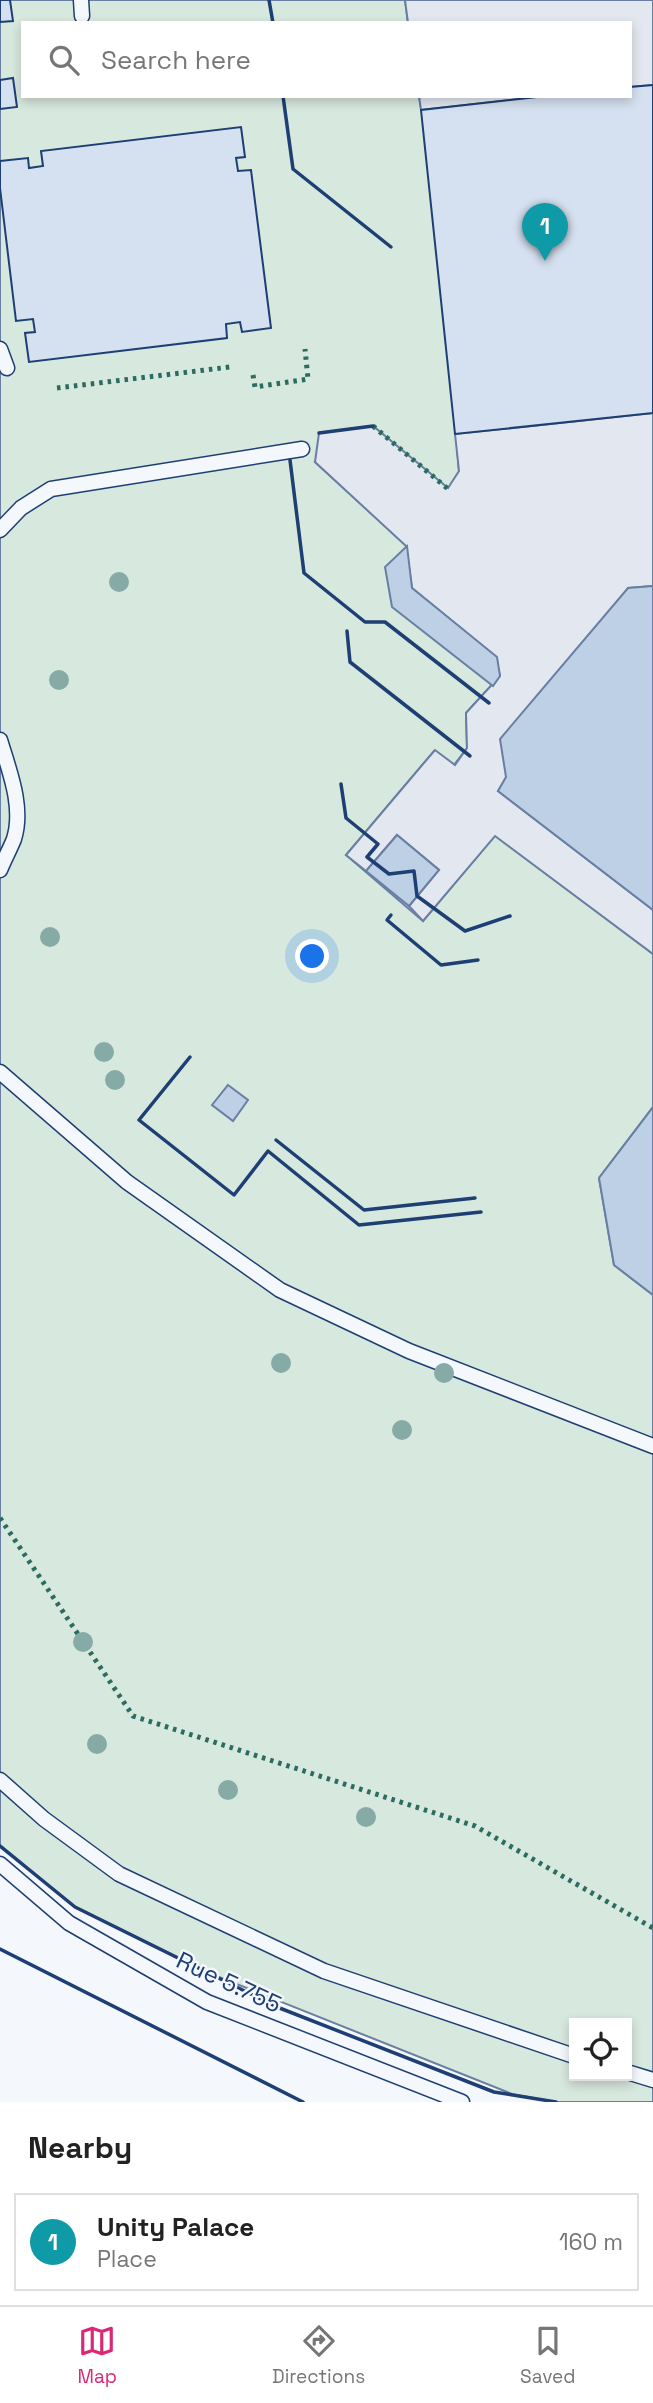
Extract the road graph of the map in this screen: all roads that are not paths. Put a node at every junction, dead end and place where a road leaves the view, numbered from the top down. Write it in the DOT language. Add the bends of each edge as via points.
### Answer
graph roads {
  1 [pos="81,0"];
  2 [pos="82,16"];
  3 [pos="0,349"];
  4 [pos="7,368"];
  5 [pos="302,449"];
  6 [pos="0,530"];
  7 [pos="0,740"];
  8 [pos="0,870"];
  9 [pos="0,1072"];
  10 [pos="653,1446"];
  11 [pos="0,1780"];
  12 [pos="0,1864"];
  13 [pos="569,2054"];
  14 [pos="632,2074"];
  15 [pos="653,2080"];
  16 [pos="462,2102"];
  1 -- 2 [label="lane"];
  3 -- 4 [label="lane"];
  5 -- 6 [label="lane" via="51,489 21,508"];
  7 -- 8 [label="lane" via="17,812 15,837"];
  9 -- 10 [label="lane" via="127,1182 280,1290 409,1351"];
  11 -- 13 [label="lane" via="119,1874 324,1971"];
  12 -- 16 [label="lane, Rue 5.755" via="69,1923 207,2002"];
  14 -- 15 [label="lane"];
}
